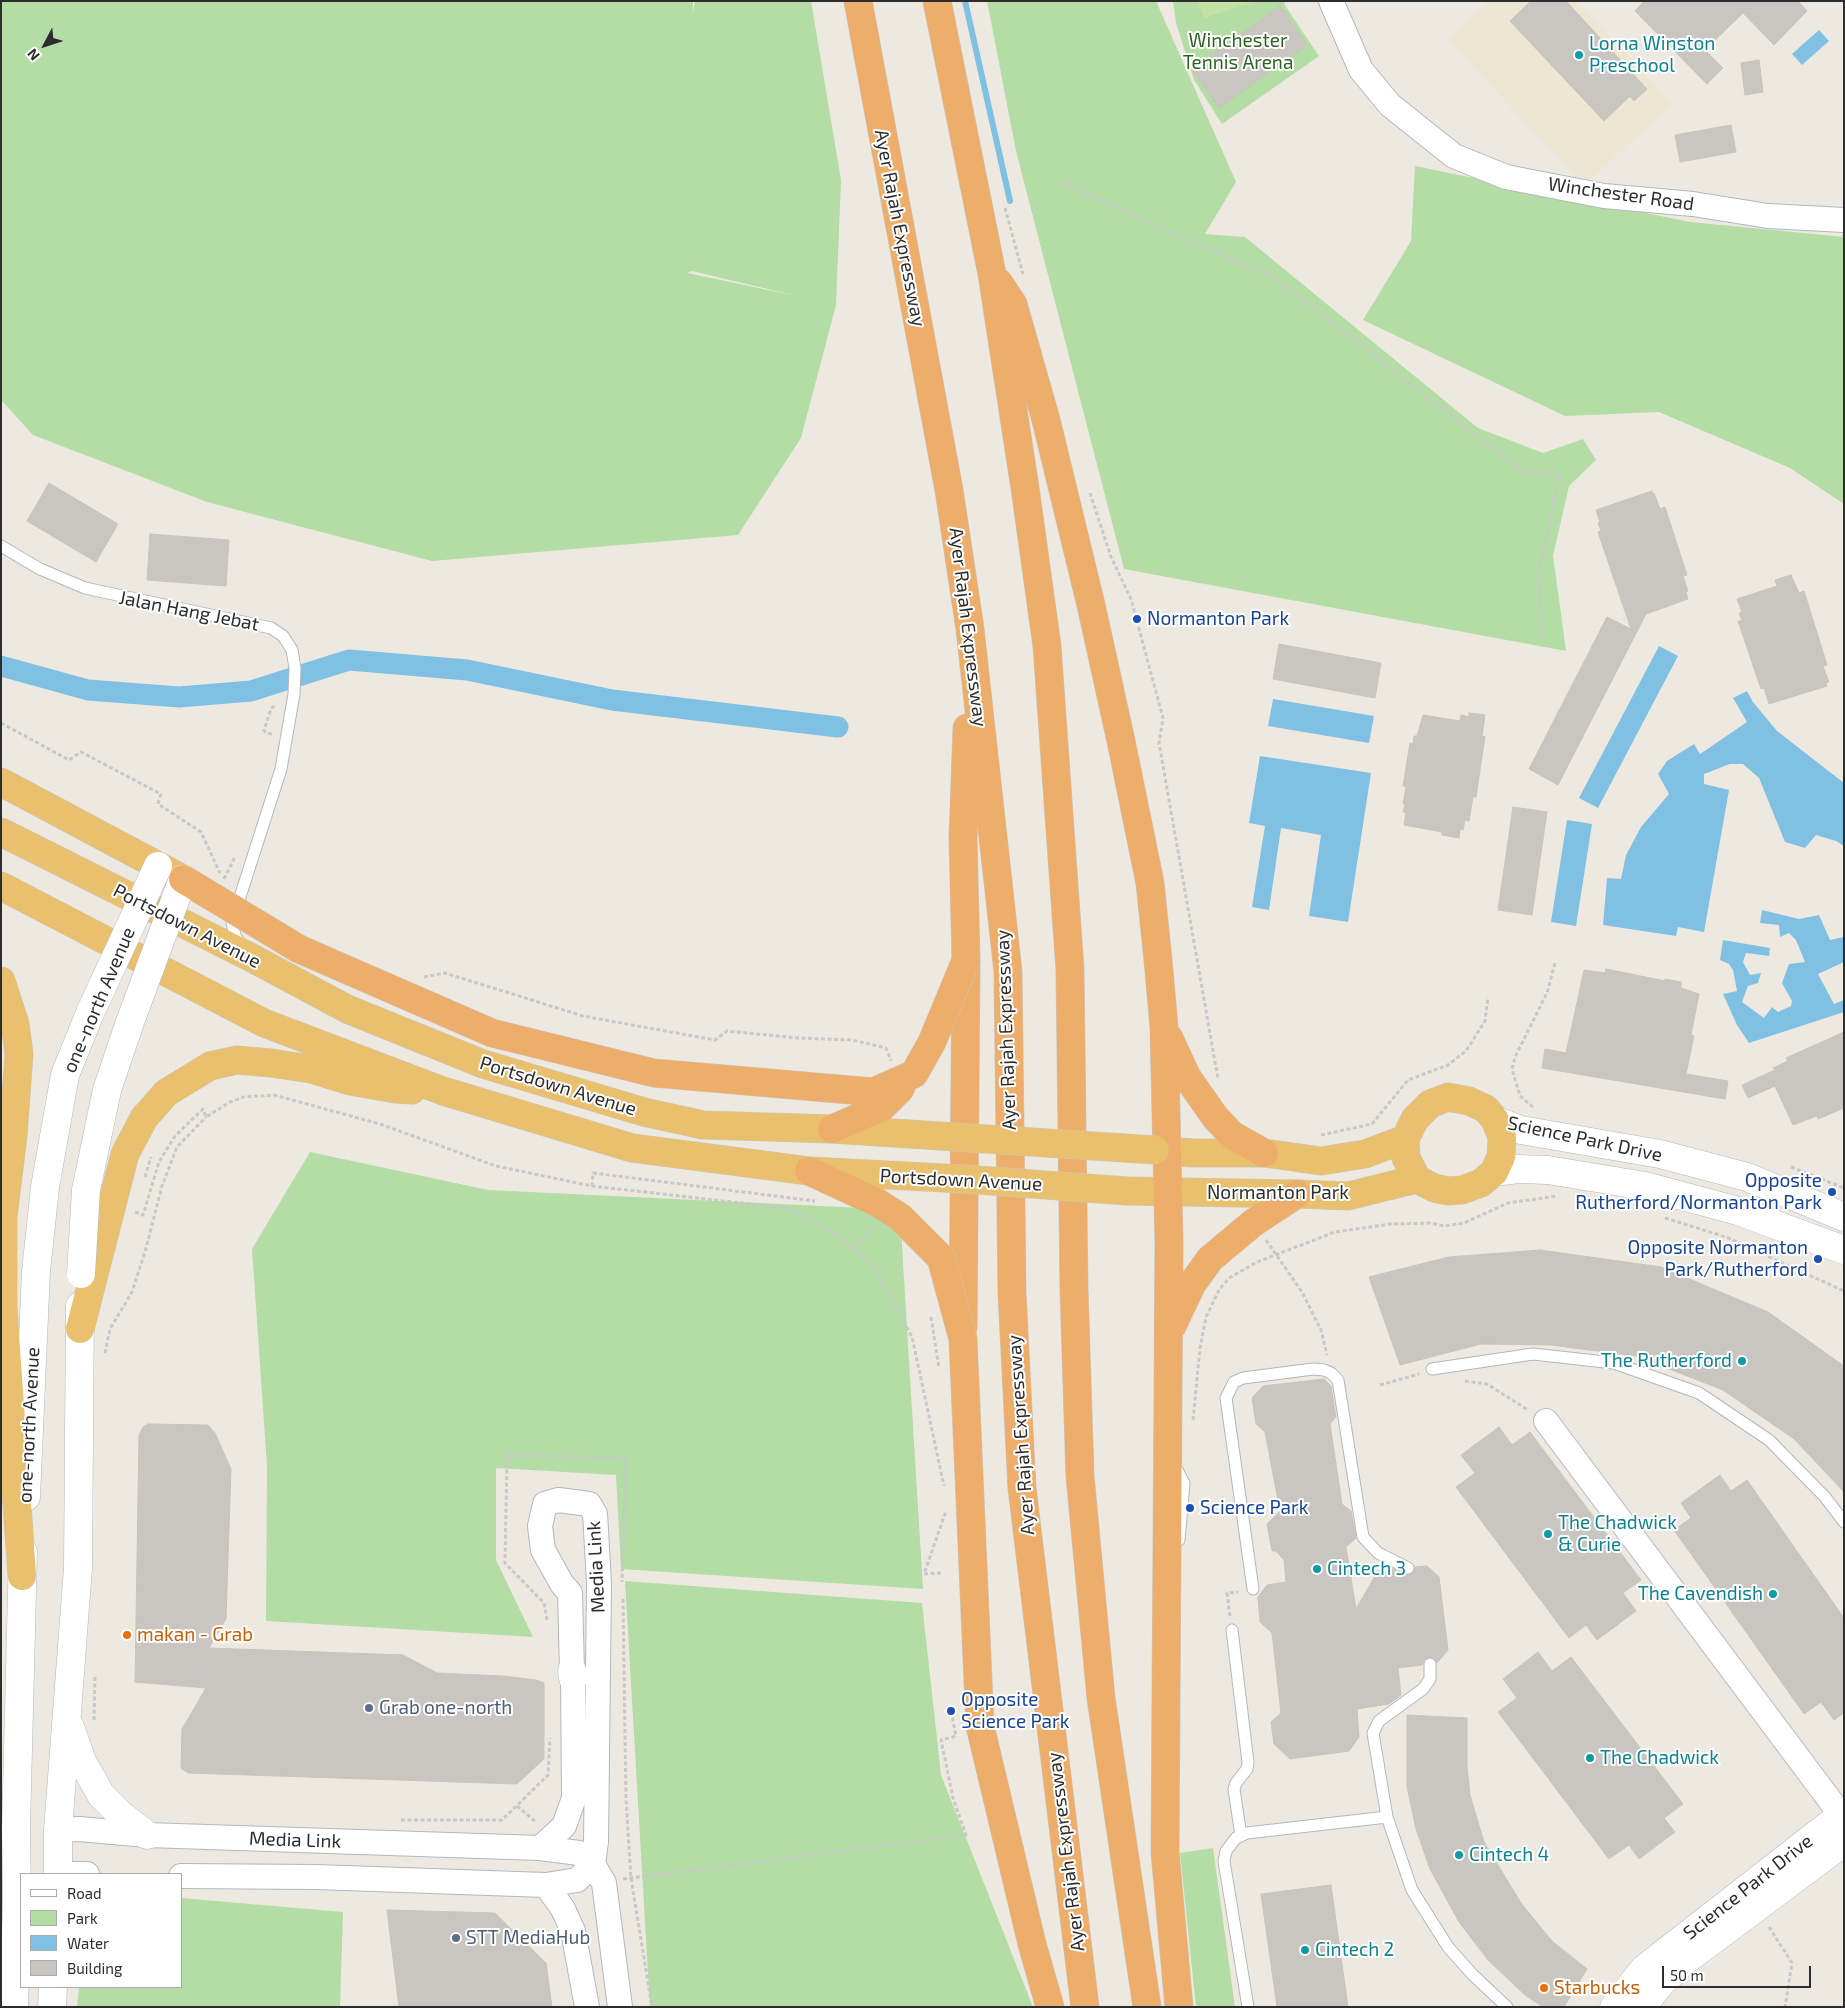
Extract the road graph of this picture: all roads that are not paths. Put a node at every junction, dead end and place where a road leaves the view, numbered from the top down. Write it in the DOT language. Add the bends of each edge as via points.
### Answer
graph roads {
  1 [pos="858,1"];
  2 [pos="936,1"];
  3 [pos="1331,1"];
  4 [pos="1844,220"];
  5 [pos="992,274"];
  6 [pos="1,546"];
  7 [pos="970,629"];
  8 [pos="1,782"];
  9 [pos="1,832"];
  10 [pos="158,866"];
  11 [pos="183,879"];
  12 [pos="1,886"];
  13 [pos="232,922"];
  14 [pos="191,929"];
  15 [pos="254,959"];
  16 [pos="966,960"];
  17 [pos="1,981"];
  18 [pos="1164,1027"];
  19 [pos="903,1071"];
  20 [pos="443,1091"];
  21 [pos="1495,1120"];
  22 [pos="832,1129"];
  23 [pos="964,1138"];
  24 [pos="1406,1139"];
  25 [pos="1160,1151"];
  26 [pos="1264,1153"];
  27 [pos="809,1171"];
  28 [pos="1494,1172"];
  29 [pos="965,1179"];
  30 [pos="1417,1179"];
  31 [pos="1163,1192"];
  32 [pos="1297,1194"];
  33 [pos="1844,1217"];
  34 [pos="1844,1250"];
  35 [pos="80,1329"];
  36 [pos="1169,1330"];
  37 [pos="963,1339"];
  38 [pos="1428,1372"];
  39 [pos="1546,1421"];
  40 [pos="1844,1522"];
  41 [pos="1408,1568"];
  42 [pos="22,1576"];
  43 [pos="1253,1589"];
  44 [pos="1232,1630"];
  45 [pos="1430,1664"];
  46 [pos="67,1719"];
  47 [pos="10,1765"];
  48 [pos="1842,1814"];
  49 [pos="1388,1817"];
  50 [pos="9,1829"];
  51 [pos="58,1830"];
  52 [pos="147,1835"];
  53 [pos="1241,1836"];
  54 [pos="1844,1842"];
  55 [pos="540,1848"];
  56 [pos="593,1864"];
  57 [pos="58,1873"];
  58 [pos="9,1874"];
  59 [pos="182,1876"];
  60 [pos="546,1885"];
  61 [pos="1,1930"];
  62 [pos="53,1988"];
  63 [pos="15,1995"];
  64 [pos="52,2007"];
  65 [pos="586,2007"];
  66 [pos="620,2007"];
  67 [pos="1050,2007"];
  68 [pos="1085,2007"];
  69 [pos="1147,2007"];
  70 [pos="1180,2007"];
  71 [pos="1248,2007"];
  72 [pos="1507,2007"];
  73 [pos="1614,2007"];
  74 [pos="1642,2007"];
  1 -- 7 [label="highway, Ayer Rajah Expressway" via="950,490"];
  2 -- 5 [label="highway"];
  3 -- 4 [label="street, Winchester Road" via="1361,70 1390,105 1454,156 1506,177 1604,196 1693,204 1768,216"];
  5 -- 18 [label="highway" via="1014,304 1046,420 1122,741 1150,883"];
  5 -- 69 [label="highway" via="1046,646 1070,970 1080,1476 1101,1698"];
  6 -- 13 [label="lane, Jalan Hang Jebat" via="40,569 85,588 271,628 283,636 292,650 294,687 281,769"];
  7 -- 16 [label="highway" via="964,838"];
  7 -- 68 [label="highway, Ayer Rajah Expressway" via="1008,972 1012,1293 1022,1488"];
  8 -- 10 [label="highway"];
  9 -- 14 [label="highway, Portsdown Avenue"];
  10 -- 11 [label="highway"];
  10 -- 42 [label="street, one-north Avenue, bridge" via="65,1075 45,1187 36,1271"];
  11 -- 19 [label="highway, bridge" via="299,949 492,1033 654,1073 873,1092"];
  11 -- 35 [label="street, one-north Avenue, bridge" via="107,1090 86,1190"];
  12 -- 20 [label="highway, Portsdown Avenue" via="264,1023"];
  13 -- 14 [label="lane" via="219,930"];
  13 -- 15 [label="lane" via="235,936"];
  14 -- 15 [label="highway, Portsdown Avenue"];
  15 -- 22 [label="highway, Portsdown Avenue" via="347,1009 483,1064 644,1112 703,1124"];
  16 -- 19 [label="highway, bridge" via="932,1042"];
  16 -- 23 [label="highway, bridge"];
  17 -- 42 [label="highway" via="15,1024 19,1054 3,1217 3,1307"];
  18 -- 25 [label="highway"];
  18 -- 26 [label="highway" via="1187,1077 1215,1117 1232,1136"];
  19 -- 22 [label="highway, bridge" via="882,1106"];
  20 -- 27 [label="highway, Portsdown Avenue" via="632,1148"];
  20 -- 35 [label="highway" via="395,1089 311,1070 237,1060 210,1066 166,1093 144,1118 124,1154"];
  21 -- 24 [label="highway" via="1486,1109 1469,1101 1448,1097 1430,1104 1415,1119"];
  21 -- 28 [label="highway" via="1502,1137 1501,1157"];
  21 -- 33 [label="street, Science Park Drive" via="1521,1130 1660,1154 1747,1177"];
  22 -- 23 [label="highway, Portsdown Avenue, bridge"];
  23 -- 25 [label="highway, Portsdown Avenue, bridge"];
  23 -- 29 [label="highway"];
  24 -- 26 [label="highway, Normanton Park" via="1365,1154 1321,1161"];
  24 -- 30 [label="highway" via="1406,1158"];
  25 -- 26 [label="highway, Normanton Park"];
  25 -- 31 [label="highway"];
  27 -- 29 [label="highway, Portsdown Avenue, bridge"];
  27 -- 37 [label="highway, bridge" via="900,1216 941,1258"];
  28 -- 30 [label="highway" via="1481,1183 1462,1190 1434,1188"];
  28 -- 34 [label="street, Science Park Drive" via="1548,1170 1645,1186 1738,1211"];
  29 -- 31 [label="highway, Portsdown Avenue, bridge"];
  29 -- 37 [label="highway, bridge"];
  30 -- 32 [label="highway, Normanton Park" via="1348,1196"];
  31 -- 32 [label="highway, Normanton Park"];
  31 -- 36 [label="highway"];
  32 -- 36 [label="highway" via="1253,1223 1210,1259 1192,1284"];
  35 -- 46 [label="street, one-north Avenue" via="78,1568"];
  36 -- 70 [label="highway" via="1165,1852"];
  37 -- 67 [label="highway, bridge" via="980,1726"];
  38 -- 40 [label="lane" via="1533,1354 1614,1363 1699,1393 1769,1440 1825,1497"];
  39 -- 48 [label="street"];
  41 -- 43 [label="lane" via="1378,1553 1363,1537 1338,1380 1331,1373 1313,1369 1243,1378 1234,1382 1226,1398"];
  42 -- 47 [label="street, one-north Avenue"];
  44 -- 53 [label="lane" via="1248,1762 1234,1789"];
  45 -- 49 [label="lane" via="1430,1679 1423,1689 1379,1722 1373,1733"];
  46 -- 51 [label="street, one-north Avenue"];
  46 -- 52 [label="street" via="82,1761 101,1795"];
  47 -- 50 [label="street, one-north Avenue"];
  48 -- 73 [label="street, Science Park Drive" via="1644,1969"];
  49 -- 53 [label="lane"];
  49 -- 72 [label="lane" via="1412,1890 1442,1939"];
  50 -- 51 [label="street"];
  50 -- 58 [label="street, one-north Avenue"];
  51 -- 52 [label="street, Media Link"];
  51 -- 57 [label="street, one-north Avenue"];
  52 -- 55 [label="street, Media Link"];
  53 -- 71 [label="lane" via="1226,1851 1224,1861"];
  54 -- 74 [label="street, Science Park Drive" via="1682,1963"];
  55 -- 56 [label="street" via="579,1853"];
  55 -- 56 [label="street, Media Link" via="564,1826 574,1798 570,1593 543,1550 540,1526 545,1504 558,1500 589,1504 595,1514 599,1584 596,1842"];
  56 -- 60 [label="street, Media Link" via="577,1880"];
  56 -- 66 [label="street" via="604,1883"];
  58 -- 63 [label="street, one-north Avenue"];
  59 -- 60 [label="street, Media Link"];
  60 -- 65 [label="street" via="563,1908 573,1931"];
  61 -- 63 [label="street"];
  62 -- 64 [label="street"];
}
